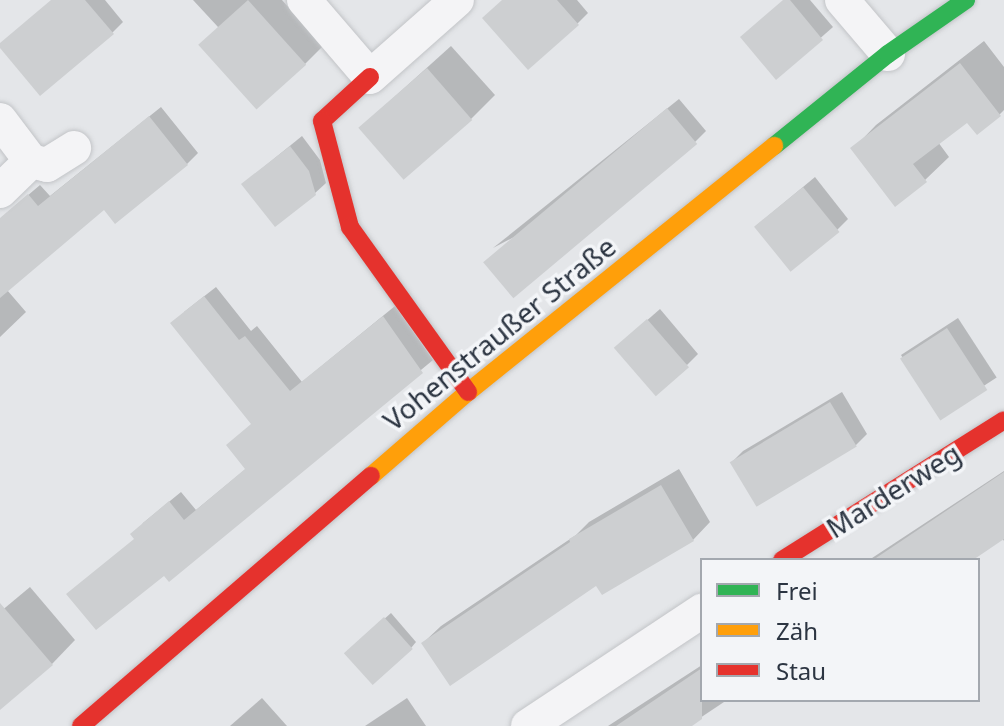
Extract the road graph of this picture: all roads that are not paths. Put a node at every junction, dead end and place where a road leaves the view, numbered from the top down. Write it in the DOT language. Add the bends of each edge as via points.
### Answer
graph roads {
  1 [pos="304,0"];
  2 [pos="457,0"];
  3 [pos="842,0"];
  4 [pos="966,0"];
  5 [pos="888,54"];
  6 [pos="370,77"];
  7 [pos="0,120"];
  8 [pos="74,148"];
  9 [pos="31,161"];
  10 [pos="0,191"];
  11 [pos="468,392"];
  12 [pos="1004,420"];
  13 [pos="785,558"];
  14 [pos="700,612"];
  15 [pos="81,726"];
  16 [pos="528,726"];
  1 -- 6 [label="street"];
  2 -- 6 [label="street"];
  3 -- 5 [label="street"];
  4 -- 5 [label="main road, Vohenstraußer Straße"];
  5 -- 11 [label="main road, Vohenstraußer Straße"];
  6 -- 11 [label="main road" via="322,121 350,227"];
  7 -- 9 [label="street"];
  8 -- 9 [label="street" via="47,165"];
  9 -- 10 [label="street"];
  11 -- 15 [label="main road, Vohenstraußer Straße"];
  12 -- 13 [label="main road, Marderweg"];
  14 -- 16 [label="street"];
}
